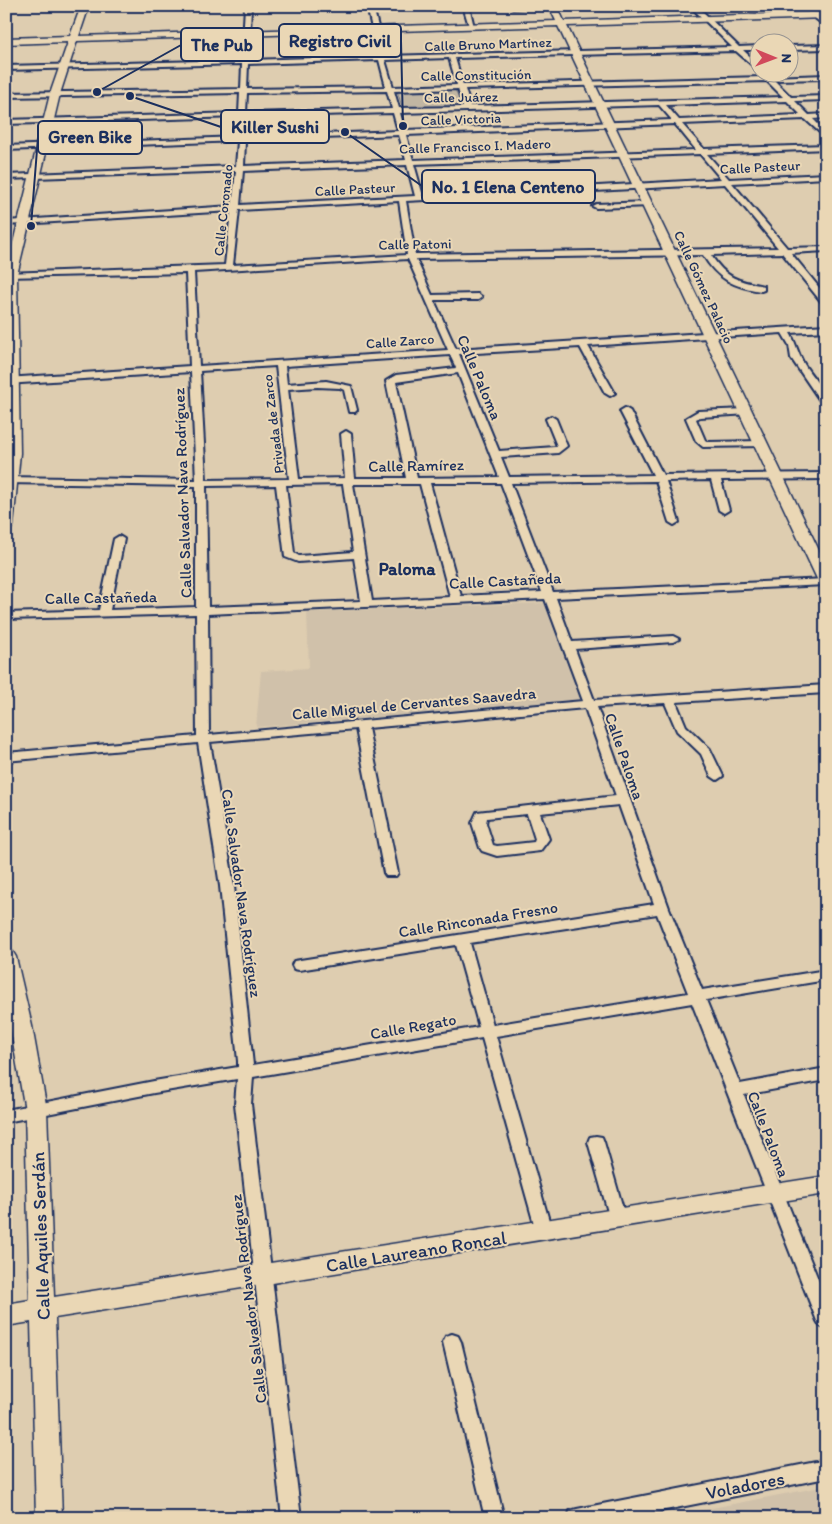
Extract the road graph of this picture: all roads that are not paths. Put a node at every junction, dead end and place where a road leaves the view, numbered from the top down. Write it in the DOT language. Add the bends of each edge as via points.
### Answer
graph roads {
  1 [pos="85,6"];
  2 [pos="248,6"];
  3 [pos="370,6"];
  4 [pos="466,6"];
  5 [pos="547,6"];
  6 [pos="553,6"];
  7 [pos="693,6"];
  8 [pos="803,6"];
  9 [pos="515,8"];
  10 [pos="826,15"];
  11 [pos="814,16"];
  12 [pos="707,19"];
  13 [pos="562,23"];
  14 [pos="826,25"];
  15 [pos="472,26"];
  16 [pos="375,29"];
  17 [pos="246,34"];
  18 [pos="74,39"];
  19 [pos="6,41"];
  20 [pos="826,47"];
  21 [pos="750,48"];
  22 [pos="800,48"];
  23 [pos="738,49"];
  24 [pos="576,54"];
  25 [pos="452,57"];
  26 [pos="382,59"];
  27 [pos="750,60"];
  28 [pos="245,62"];
  29 [pos="66,66"];
  30 [pos="6,68"];
  31 [pos="826,77"];
  32 [pos="800,78"];
  33 [pos="750,80"];
  34 [pos="772,82"];
  35 [pos="590,84"];
  36 [pos="460,88"];
  37 [pos="390,89"];
  38 [pos="243,92"];
  39 [pos="6,94"];
  40 [pos="55,94"];
  41 [pos="826,98"];
  42 [pos="789,99"];
  43 [pos="662,104"];
  44 [pos="599,105"];
  45 [pos="467,109"];
  46 [pos="396,111"];
  47 [pos="241,116"];
  48 [pos="826,116"];
  49 [pos="807,117"];
  50 [pos="48,120"];
  51 [pos="6,122"];
  52 [pos="677,122"];
  53 [pos="610,125"];
  54 [pos="402,133"];
  55 [pos="826,136"];
  56 [pos="241,140"];
  57 [pos="41,146"];
  58 [pos="826,147"];
  59 [pos="6,148"];
  60 [pos="702,152"];
  61 [pos="623,154"];
  62 [pos="410,161"];
  63 [pos="240,168"];
  64 [pos="35,176"];
  65 [pos="826,176"];
  66 [pos="6,177"];
  67 [pos="726,182"];
  68 [pos="639,186"];
  69 [pos="420,198"];
  70 [pos="402,199"];
  71 [pos="648,204"];
  72 [pos="596,206"];
  73 [pos="236,208"];
  74 [pos="23,222"];
  75 [pos="6,223"];
  76 [pos="826,249"];
  77 [pos="786,251"];
  78 [pos="706,253"];
  79 [pos="671,254"];
  80 [pos="411,257"];
  81 [pos="229,267"];
  82 [pos="190,270"];
  83 [pos="8,275"];
  84 [pos="761,288"];
  85 [pos="478,297"];
  86 [pos="428,298"];
  87 [pos="826,302"];
  88 [pos="826,328"];
  89 [pos="785,331"];
  90 [pos="710,336"];
  91 [pos="582,343"];
  92 [pos="453,351"];
  93 [pos="280,363"];
  94 [pos="195,368"];
  95 [pos="458,371"];
  96 [pos="9,381"];
  97 [pos="283,387"];
  98 [pos="610,393"];
  99 [pos="826,403"];
  100 [pos="352,410"];
  101 [pos="625,411"];
  102 [pos="746,412"];
  103 [pos="551,419"];
  104 [pos="346,434"];
  105 [pos="761,444"];
  106 [pos="495,454"];
  107 [pos="826,476"];
  108 [pos="778,477"];
  109 [pos="660,478"];
  110 [pos="715,478"];
  111 [pos="9,480"];
  112 [pos="412,480"];
  113 [pos="424,480"];
  114 [pos="505,480"];
  115 [pos="348,481"];
  116 [pos="281,482"];
  117 [pos="294,482"];
  118 [pos="201,484"];
  119 [pos="724,510"];
  120 [pos="674,522"];
  121 [pos="6,526"];
  122 [pos="119,539"];
  123 [pos="358,555"];
  124 [pos="826,582"];
  125 [pos="549,594"];
  126 [pos="456,599"];
  127 [pos="367,604"];
  128 [pos="203,611"];
  129 [pos="104,614"];
  130 [pos="6,616"];
  131 [pos="673,639"];
  132 [pos="568,646"];
  133 [pos="826,689"];
  134 [pos="669,699"];
  135 [pos="590,704"];
  136 [pos="361,724"];
  137 [pos="203,738"];
  138 [pos="6,757"];
  139 [pos="718,776"];
  140 [pos="622,800"];
  141 [pos="532,809"];
  142 [pos="391,873"];
  143 [pos="662,908"];
  144 [pos="462,940"];
  145 [pos="6,957"];
  146 [pos="299,965"];
  147 [pos="826,975"];
  148 [pos="697,997"];
  149 [pos="487,1031"];
  150 [pos="246,1072"];
  151 [pos="826,1074"];
  152 [pos="735,1091"];
  153 [pos="36,1110"];
  154 [pos="6,1116"];
  155 [pos="596,1142"];
  156 [pos="826,1185"];
  157 [pos="774,1193"];
  158 [pos="618,1219"];
  159 [pos="544,1231"];
  160 [pos="262,1275"];
  161 [pos="43,1310"];
  162 [pos="6,1315"];
  163 [pos="826,1321"];
  164 [pos="452,1342"];
  165 [pos="826,1469"];
  166 [pos="49,1518"];
  167 [pos="292,1518"];
  168 [pos="494,1518"];
  169 [pos="577,1518"];
  1 -- 18 [label="street"];
  2 -- 17 [label="street, Calle Coronado"];
  3 -- 16 [label="street"];
  4 -- 15 [label="street"];
  5 -- 9 [label="street"];
  6 -- 13 [label="street, Calle Gómez Palacio"];
  7 -- 12 [label="street"];
  8 -- 11 [label="street"];
  10 -- 11 [label="street"];
  11 -- 12 [label="street"];
  11 -- 14 [label="street"];
  12 -- 13 [label="street"];
  12 -- 23 [label="street"];
  13 -- 15 [label="street"];
  13 -- 24 [label="street, Calle Gómez Palacio"];
  15 -- 16 [label="street"];
  16 -- 17 [label="street"];
  16 -- 26 [label="street"];
  17 -- 18 [label="street"];
  17 -- 28 [label="street, Calle Coronado"];
  18 -- 19 [label="street"];
  18 -- 29 [label="street"];
  20 -- 22 [label="street"];
  21 -- 23 [label="street, Calle Bruno Martínez"];
  23 -- 24 [label="street, Calle Bruno Martínez"];
  23 -- 27 [label="street"];
  24 -- 25 [label="street, Calle Bruno Martínez"];
  24 -- 35 [label="street, Calle Gómez Palacio"];
  25 -- 26 [label="street, Calle Bruno Martínez"];
  25 -- 36 [label="street"];
  26 -- 28 [label="street, Calle Bruno Martínez"];
  26 -- 37 [label="street"];
  28 -- 29 [label="street, Calle Bruno Martínez"];
  28 -- 38 [label="street, Calle Coronado"];
  29 -- 30 [label="street, Calle Bruno Martínez"];
  29 -- 40 [label="street"];
  31 -- 32 [label="street, Calle Constitución"];
  33 -- 35 [label="street, Calle Constitución"];
  34 -- 42 [label="street"];
  35 -- 36 [label="street, Calle Constitución"];
  35 -- 44 [label="street, Calle Gómez Palacio"];
  36 -- 37 [label="street, Calle Constitución"];
  36 -- 45 [label="street"];
  37 -- 38 [label="street, Calle Constitución"];
  37 -- 46 [label="street"];
  38 -- 40 [label="street, Calle Constitución"];
  38 -- 47 [label="street, Calle Coronado"];
  39 -- 40 [label="street, Calle Constitución"];
  40 -- 50 [label="street"];
  41 -- 42 [label="street, Calle Juárez"];
  42 -- 43 [label="street, Calle Juárez"];
  42 -- 49 [label="street"];
  43 -- 44 [label="street, Calle Juárez"];
  43 -- 52 [label="street"];
  44 -- 45 [label="street, Calle Juárez"];
  44 -- 53 [label="street, Calle Gómez Palacio"];
  45 -- 46 [label="street, Calle Juárez"];
  46 -- 47 [label="street, Calle Juárez"];
  46 -- 54 [label="street"];
  47 -- 50 [label="street, Calle Juárez"];
  47 -- 56 [label="street, Calle Coronado"];
  48 -- 49 [label="street, Calle Victoria"];
  49 -- 52 [label="street, Calle Victoria"];
  49 -- 55 [label="street"];
  50 -- 51 [label="street, Calle Juárez"];
  50 -- 57 [label="street"];
  52 -- 53 [label="street, Calle Victoria"];
  52 -- 60 [label="street"];
  53 -- 54 [label="street, Calle Victoria"];
  53 -- 61 [label="street, Calle Gómez Palacio"];
  54 -- 56 [label="street, Calle Victoria"];
  54 -- 62 [label="street"];
  56 -- 57 [label="street, Calle Victoria"];
  56 -- 63 [label="street, Calle Coronado"];
  57 -- 59 [label="street, Calle Victoria"];
  57 -- 64 [label="street"];
  58 -- 60 [label="street, Calle Francisco I. Madero"];
  60 -- 61 [label="street, Calle Francisco I. Madero"];
  60 -- 67 [label="street"];
  61 -- 62 [label="street, Calle Francisco I. Madero"];
  61 -- 68 [label="street, Calle Gómez Palacio"];
  62 -- 63 [label="street, Calle Francisco I. Madero"];
  62 -- 69 [label="street"];
  63 -- 64 [label="street, Calle Francisco I. Madero"];
  63 -- 73 [label="street, Calle Coronado"];
  64 -- 66 [label="street, Calle Francisco I. Madero"];
  64 -- 74 [label="street"];
  65 -- 67 [label="street, Calle Pasteur"];
  67 -- 68 [label="street, Calle Pasteur"];
  67 -- 77 [label="street"];
  68 -- 69 [label="street, Calle Pasteur"];
  68 -- 71 [label="street, Calle Gómez Palacio"];
  69 -- 70 [label="street, Calle Pasteur"];
  70 -- 73 [label="street, Calle Pasteur"];
  70 -- 80 [label="street, Calle Paloma"];
  71 -- 72 [label="street"];
  71 -- 79 [label="street, Calle Gómez Palacio"];
  73 -- 74 [label="street, Calle Pasteur"];
  73 -- 81 [label="street, Calle Coronado"];
  74 -- 75 [label="street, Calle Pasteur"];
  74 -- 83 [label="street"];
  76 -- 77 [label="street, Calle Patoni"];
  77 -- 78 [label="street, Calle Patoni"];
  77 -- 87 [label="street"];
  78 -- 79 [label="street, Calle Patoni"];
  78 -- 84 [label="street" via="714,266 733,283"];
  79 -- 80 [label="street, Calle Patoni"];
  79 -- 90 [label="street, Calle Gómez Palacio"];
  80 -- 81 [label="street, Calle Patoni"];
  80 -- 86 [label="street, Calle Paloma"];
  81 -- 82 [label="street, Calle Patoni"];
  82 -- 83 [label="street, Calle Patoni"];
  82 -- 94 [label="street, Calle Salvador Nava Rodríguez"];
  83 -- 96 [label="street"];
  85 -- 86 [label="street"];
  86 -- 92 [label="street, Calle Paloma"];
  88 -- 89 [label="street, Calle Zarco"];
  89 -- 90 [label="street, Calle Zarco"];
  89 -- 99 [label="street" via="796,358"];
  90 -- 91 [label="street, Calle Zarco"];
  90 -- 102 [label="street, Calle Gómez Palacio"];
  91 -- 92 [label="street, Calle Zarco"];
  91 -- 98 [label="street"];
  92 -- 93 [label="street, Calle Zarco"];
  92 -- 95 [label="street, Calle Paloma"];
  93 -- 94 [label="street, Calle Zarco"];
  93 -- 97 [label="street, Privada de Zarco"];
  94 -- 96 [label="street, Calle Zarco"];
  94 -- 118 [label="street, Calle Salvador Nava Rodríguez"];
  95 -- 106 [label="street, Calle Paloma"];
  95 -- 112 [label="street" via="392,380"];
  96 -- 111 [label="street"];
  97 -- 100 [label="street" via="346,386"];
  97 -- 117 [label="street, Privada de Zarco"];
  101 -- 109 [label="street"];
  102 -- 105 [label="street, Calle Gómez Palacio"];
  102 -- 105 [label="street" via="698,414 691,418 706,445"];
  103 -- 106 [label="street" via="561,448"];
  104 -- 115 [label="street" via="351,476"];
  105 -- 108 [label="street, Calle Gómez Palacio"];
  106 -- 114 [label="street, Calle Paloma"];
  107 -- 108 [label="street, Calle Ramírez"];
  108 -- 110 [label="street, Calle Ramírez"];
  108 -- 124 [label="street, Calle Gómez Palacio"];
  109 -- 110 [label="street, Calle Ramírez"];
  109 -- 114 [label="street, Calle Ramírez"];
  109 -- 120 [label="street"];
  110 -- 119 [label="street"];
  111 -- 118 [label="street, Calle Ramírez"];
  111 -- 121 [label="street"];
  112 -- 113 [label="street, Calle Ramírez"];
  112 -- 115 [label="street, Calle Ramírez"];
  113 -- 114 [label="street, Calle Ramírez"];
  113 -- 126 [label="street"];
  114 -- 125 [label="street, Calle Paloma"];
  115 -- 117 [label="street, Calle Ramírez"];
  115 -- 123 [label="street"];
  116 -- 117 [label="street, Calle Ramírez"];
  116 -- 118 [label="street, Calle Ramírez"];
  116 -- 123 [label="street" via="287,552 292,558"];
  118 -- 128 [label="street, Calle Salvador Nava Rodríguez"];
  122 -- 129 [label="street"];
  123 -- 127 [label="street"];
  124 -- 125 [label="street, Calle Castañeda"];
  125 -- 126 [label="street, Calle Castañeda"];
  125 -- 132 [label="street, Calle Paloma"];
  126 -- 127 [label="street, Calle Castañeda"];
  127 -- 128 [label="street, Calle Castañeda"];
  128 -- 129 [label="street, Calle Castañeda"];
  128 -- 137 [label="street, Calle Salvador Nava Rodríguez"];
  129 -- 130 [label="street, Calle Castañeda"];
  131 -- 132 [label="street"];
  132 -- 135 [label="street, Calle Paloma"];
  133 -- 134 [label="street, Calle Miguel de Cervantes Saavedra"];
  134 -- 135 [label="street, Calle Miguel de Cervantes Saavedra"];
  134 -- 139 [label="street" via="681,728 706,752"];
  135 -- 136 [label="street, Calle Miguel de Cervantes Saavedra"];
  135 -- 140 [label="street, Calle Paloma"];
  136 -- 137 [label="street, Calle Miguel de Cervantes Saavedra"];
  136 -- 142 [label="street"];
  137 -- 138 [label="street, Calle Miguel de Cervantes Saavedra"];
  137 -- 150 [label="street, Calle Salvador Nava Rodríguez" via="227,886"];
  140 -- 141 [label="street"];
  140 -- 143 [label="street, Calle Paloma"];
  141 -- 141 [label="street" via="482,815 479,823 487,848 504,851 540,846 542,839"];
  143 -- 144 [label="street, Calle Rinconada Fresno"];
  143 -- 148 [label="street, Calle Paloma"];
  144 -- 146 [label="street, Calle Rinconada Fresno"];
  144 -- 149 [label="street"];
  145 -- 153 [label="street, Calle Aquiles Serdán"];
  147 -- 148 [label="street, Calle Regato"];
  148 -- 149 [label="street, Calle Regato"];
  148 -- 152 [label="street, Calle Paloma"];
  149 -- 150 [label="street, Calle Regato"];
  149 -- 159 [label="street"];
  150 -- 153 [label="street, Calle Regato"];
  150 -- 160 [label="street, Calle Salvador Nava Rodríguez" via="243,1104"];
  151 -- 152 [label="street"];
  152 -- 157 [label="street, Calle Paloma"];
  153 -- 154 [label="street, Calle Regato"];
  153 -- 161 [label="street, Calle Aquiles Serdán"];
  155 -- 158 [label="street"];
  156 -- 157 [label="street, Calle Laureano Roncal"];
  157 -- 158 [label="street, Calle Laureano Roncal"];
  157 -- 163 [label="street, Calle Paloma"];
  158 -- 159 [label="street, Calle Laureano Roncal"];
  159 -- 160 [label="street, Calle Laureano Roncal"];
  160 -- 161 [label="street, Calle Laureano Roncal"];
  160 -- 167 [label="street, Calle Salvador Nava Rodríguez"];
  161 -- 162 [label="street, Calle Laureano Roncal"];
  161 -- 166 [label="street, Calle Aquiles Serdán"];
  164 -- 168 [label="street"];
  165 -- 169 [label="street, Voladores"];
}
